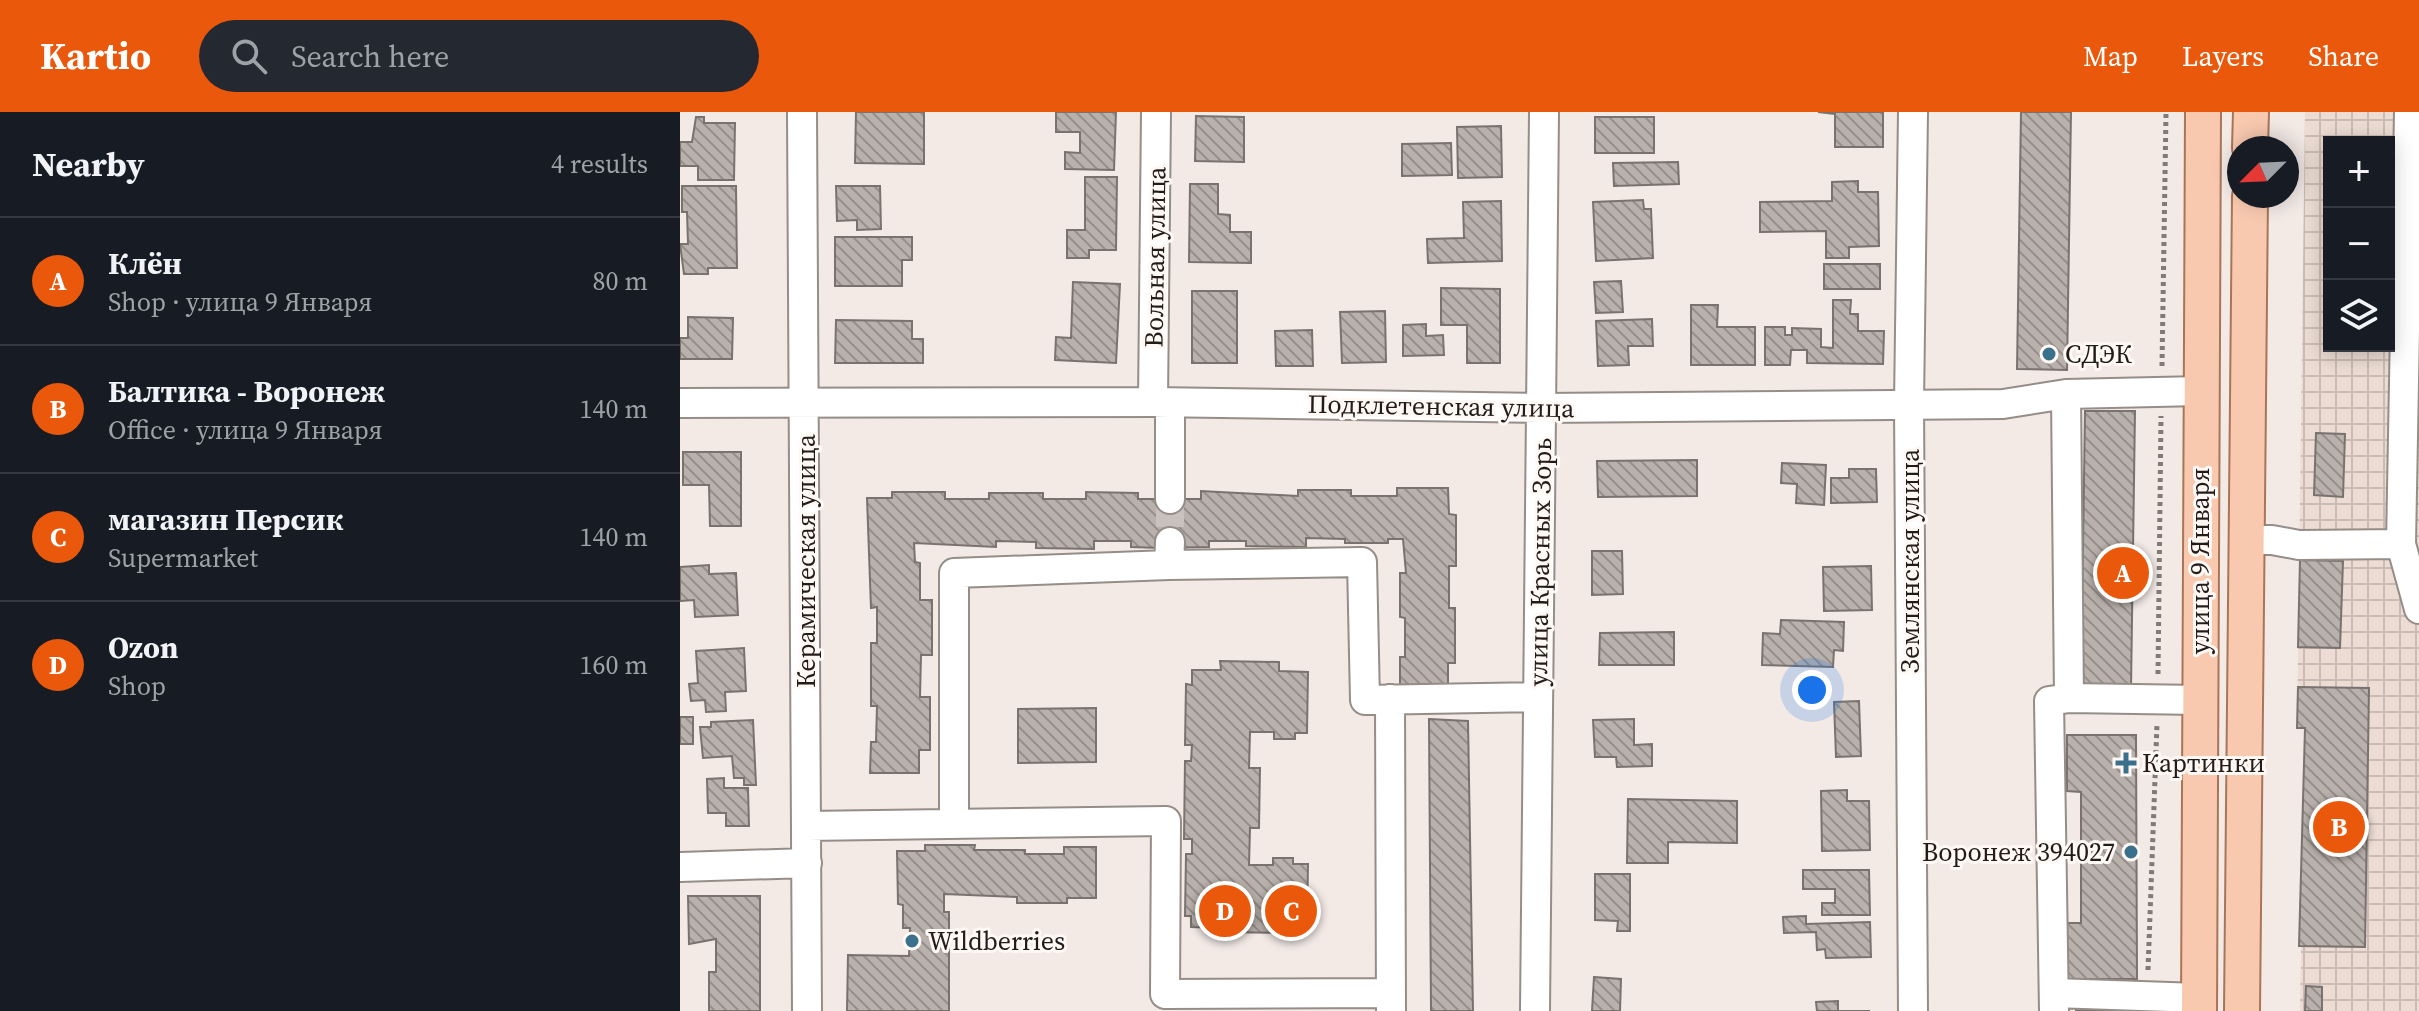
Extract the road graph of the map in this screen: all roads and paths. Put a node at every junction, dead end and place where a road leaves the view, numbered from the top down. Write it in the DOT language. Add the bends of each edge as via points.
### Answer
graph roads {
  1 [pos="802,112"];
  2 [pos="1156,112"];
  3 [pos="1544,112"];
  4 [pos="1913,112"];
  5 [pos="2166,112"];
  6 [pos="2203,112"];
  7 [pos="2251,112"];
  8 [pos="2409,112"];
  9 [pos="2250,136"];
  10 [pos="2250,208"];
  11 [pos="2201,391"];
  12 [pos="2162,392"];
  13 [pos="2066,394"];
  14 [pos="805,402"];
  15 [pos="1162,402"];
  16 [pos="680,403"];
  17 [pos="1909,404"];
  18 [pos="1541,408"];
  19 [pos="1170,499"];
  20 [pos="2246,540"];
  21 [pos="2401,544"];
  22 [pos="2419,609"];
  23 [pos="1538,697"];
  24 [pos="2069,698"];
  25 [pos="1390,699"];
  26 [pos="2157,699"];
  27 [pos="2200,700"];
  28 [pos="954,824"];
  29 [pos="807,826"];
  30 [pos="807,863"];
  31 [pos="680,867"];
  32 [pos="2148,993"];
  33 [pos="1390,1002"];
  34 [pos="2054,1002"];
  35 [pos="2199,1004"];
  36 [pos="807,1011"];
  37 [pos="1535,1011"];
  38 [pos="1913,1011"];
  39 [pos="2242,1011"];
  1 -- 14 [label="street, Керамическая улица"];
  2 -- 15 [label="street, Вольная улица"];
  3 -- 18 [label="street, улица Красных Зорь"];
  4 -- 17 [label="street, Землянская улица"];
  5 -- 12 [label="path"];
  6 -- 11 [label="main road, улица 9 Января"];
  7 -- 9 [label="main road"];
  8 -- 21 [label="street"];
  10 -- 20 [label="main road, улица 9 Января"];
  11 -- 12 [label="street, Подклетенская улица"];
  11 -- 27 [label="main road, улица 9 Января"];
  12 -- 13 [label="street, Подклетенская улица"];
  12 -- 26 [label="path"];
  13 -- 17 [label="street, Подклетенская улица" via="2003,404"];
  13 -- 24 [label="street"];
  14 -- 15 [label="street, Подклетенская улица"];
  14 -- 16 [label="street, Подклетенская улица"];
  14 -- 29 [label="street, Керамическая улица"];
  15 -- 18 [label="street, Подклетенская улица"];
  15 -- 19 [label="street, Вольная улица"];
  17 -- 18 [label="street, Подклетенская улица"];
  17 -- 38 [label="street, Землянская улица"];
  18 -- 23 [label="street, улица Красных Зорь"];
  20 -- 21 [label="street"];
  20 -- 39 [label="main road, улица 9 Января"];
  21 -- 22 [label="street"];
  23 -- 25 [label="street"];
  23 -- 37 [label="street, улица Красных Зорь"];
  24 -- 26 [label="street"];
  24 -- 34 [label="street" via="2049,701"];
  25 -- 28 [label="street" via="1365,700 1362,562 1170,553 954,573"];
  25 -- 33 [label="street"];
  26 -- 27 [label="street"];
  26 -- 32 [label="path"];
  27 -- 35 [label="main road, улица 9 Января"];
  28 -- 29 [label="street"];
  28 -- 33 [label="street" via="1166,821 1165,994"];
  29 -- 30 [label="street, Керамическая улица"];
  30 -- 31 [label="street"];
  30 -- 36 [label="street, Керамическая улица"];
  32 -- 34 [label="street"];
  32 -- 35 [label="street"];
}
